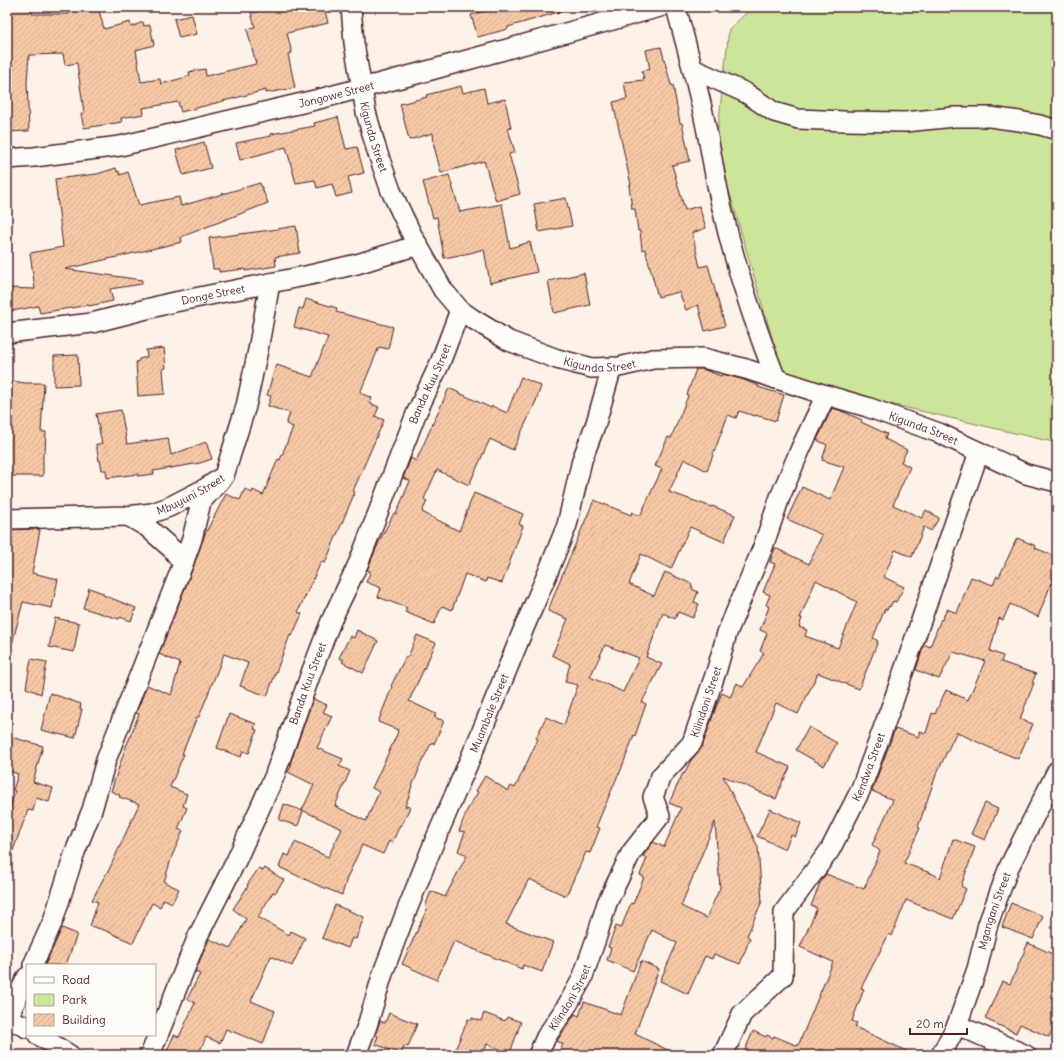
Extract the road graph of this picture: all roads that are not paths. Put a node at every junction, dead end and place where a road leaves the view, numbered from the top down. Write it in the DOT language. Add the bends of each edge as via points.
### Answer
graph roads {
  1 [pos="351,7"];
  2 [pos="660,7"];
  3 [pos="676,7"];
  4 [pos="693,69"];
  5 [pos="362,88"];
  6 [pos="1057,130"];
  7 [pos="7,159"];
  8 [pos="418,245"];
  9 [pos="270,283"];
  10 [pos="460,310"];
  11 [pos="7,333"];
  12 [pos="612,367"];
  13 [pos="776,379"];
  14 [pos="826,395"];
  15 [pos="979,452"];
  16 [pos="224,476"];
  17 [pos="1057,482"];
  18 [pos="128,516"];
  19 [pos="7,519"];
  20 [pos="183,564"];
  21 [pos="1057,771"];
  22 [pos="33,964"];
  23 [pos="26,979"];
  24 [pos="7,1020"];
  25 [pos="957,1026"];
  26 [pos="26,1027"];
  27 [pos="40,1036"];
  28 [pos="70,1055"];
  29 [pos="150,1055"];
  30 [pos="356,1055"];
  31 [pos="538,1055"];
  32 [pos="723,1055"];
  33 [pos="941,1055"];
  34 [pos="1026,1055"];
  1 -- 5 [label="street, Kigunda Street"];
  2 -- 5 [label="street, Jongowe Street"];
  3 -- 4 [label="street"];
  4 -- 6 [label="street" via="746,93 774,112 798,119 899,122 954,116 990,117"];
  4 -- 13 [label="street" via="722,208 743,286"];
  5 -- 7 [label="street, Jongowe Street" via="120,146"];
  5 -- 8 [label="street, Kigunda Street" via="376,148 391,191"];
  8 -- 9 [label="street, Donge Street" via="349,266"];
  8 -- 10 [label="street, Kigunda Street" via="443,290"];
  9 -- 11 [label="street, Donge Street" via="170,303 92,323"];
  9 -- 16 [label="street, Mbuyuni Street" via="246,406"];
  10 -- 12 [label="street, Kigunda Street" via="509,341 592,368"];
  10 -- 29 [label="street, Banda Kuu Street" via="440,363 416,414 359,562 331,622 274,777 198,936"];
  12 -- 13 [label="street, Kigunda Street" via="653,359 704,358"];
  12 -- 30 [label="street, Muambale Street" via="582,460 567,525 405,915"];
  13 -- 14 [label="street, Kigunda Street"];
  14 -- 15 [label="street, Kigunda Street" via="939,433"];
  14 -- 31 [label="street, Kilindoni Street" via="780,497 763,547 727,633 692,743 661,776 653,797 660,816 631,853 607,903 582,979 546,1037"];
  15 -- 17 [label="street, Kigunda Street" via="1026,474"];
  15 -- 32 [label="street, Kendwa Street" via="860,791 830,850 784,912 783,976 742,1014"];
  16 -- 18 [label="street, Mbuyuni Street" via="169,507 152,513"];
  16 -- 20 [label="street" via="201,502"];
  18 -- 19 [label="street, Mbuyuni Street"];
  18 -- 20 [label="street" via="147,527 173,550"];
  20 -- 22 [label="street" via="106,760 92,810 75,852 53,921"];
  21 -- 25 [label="street, Mgangani Street" via="1009,867 988,924 977,969"];
  23 -- 24 [label="street"];
  24 -- 26 [label="street"];
  25 -- 33 [label="street, Mgangani Street"];
  25 -- 34 [label="street"];
  27 -- 28 [label="street"];
}
